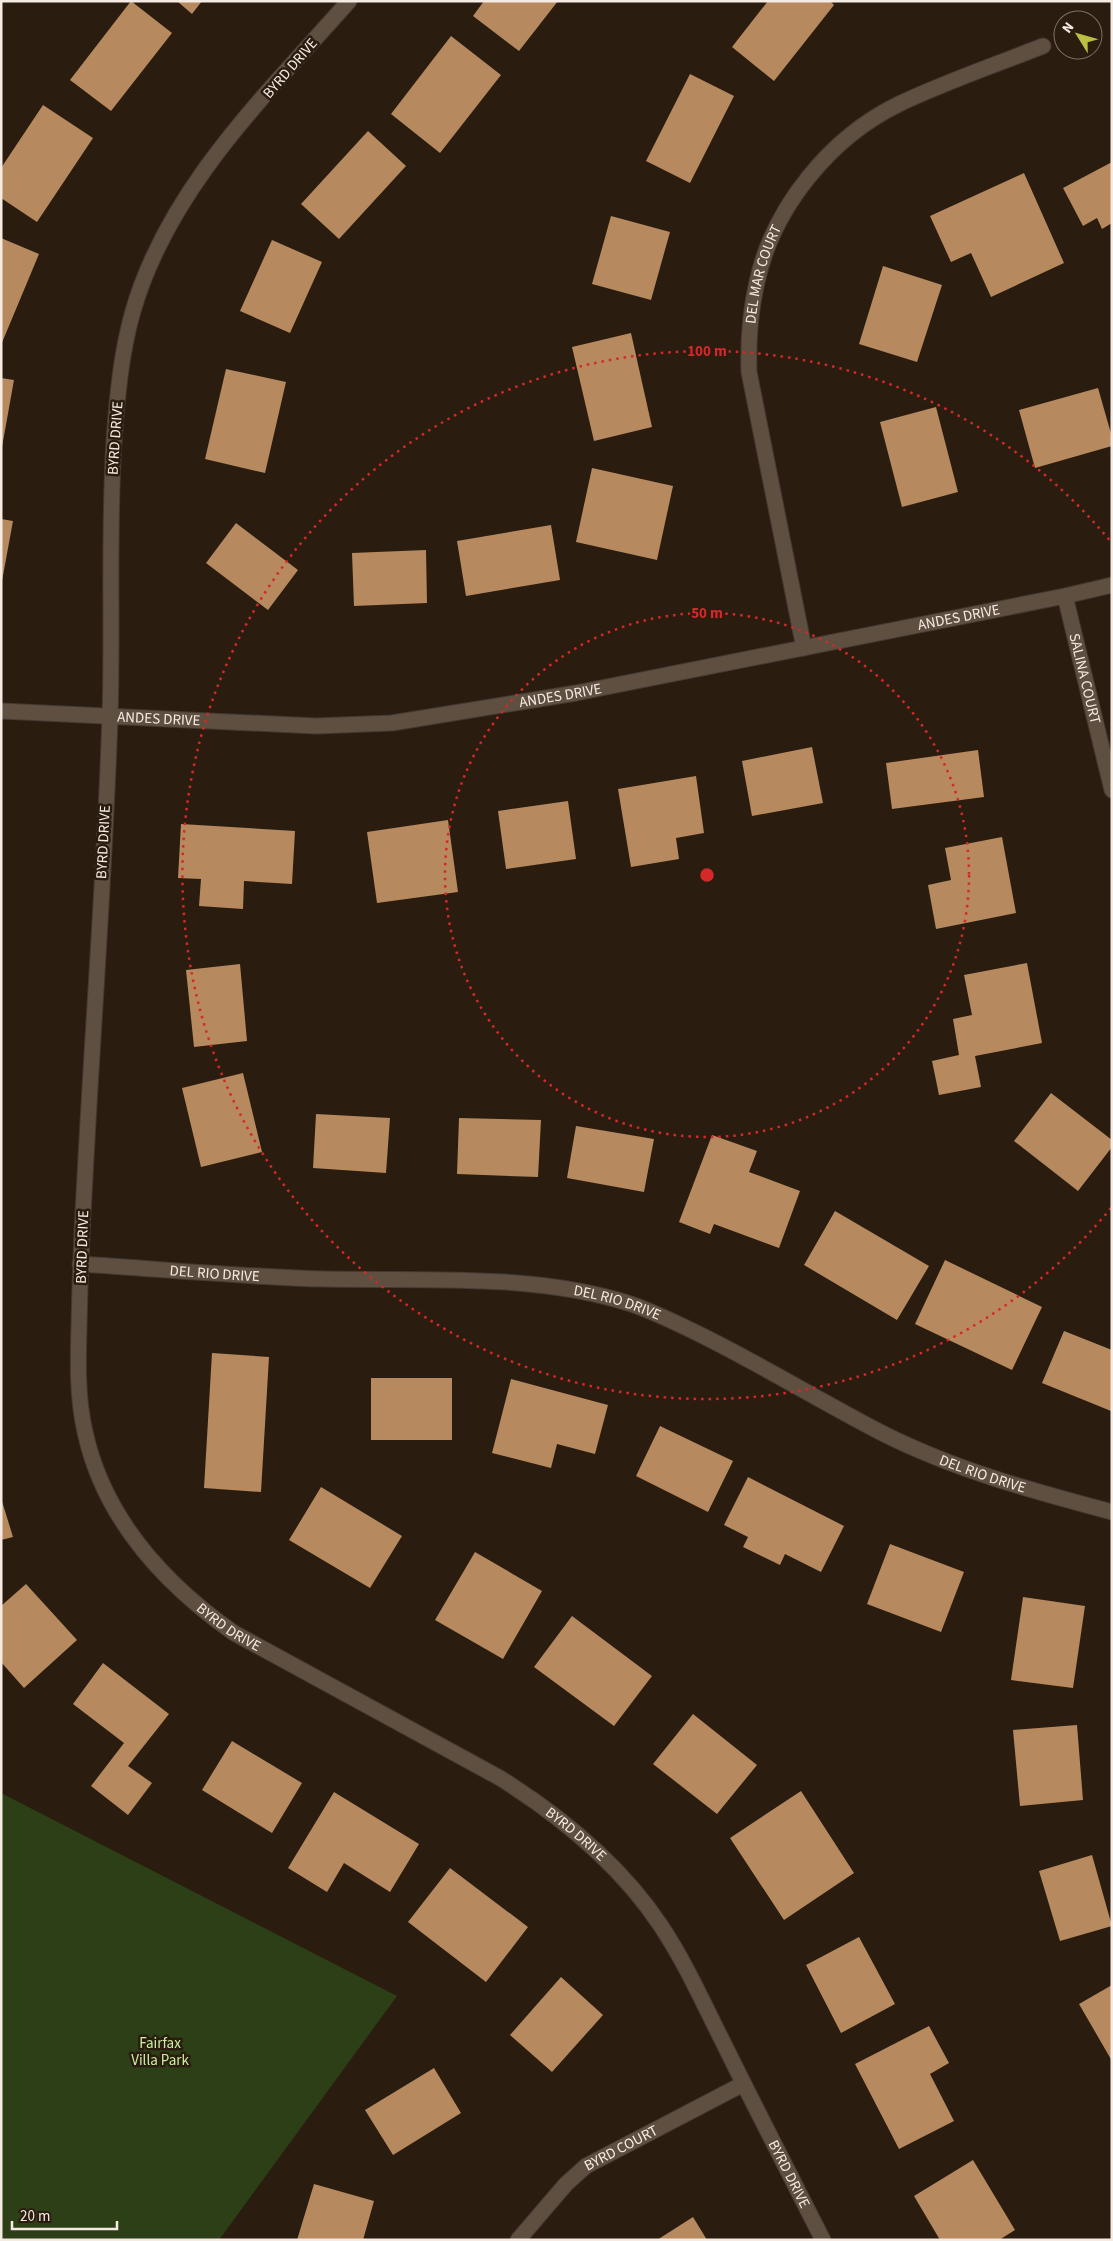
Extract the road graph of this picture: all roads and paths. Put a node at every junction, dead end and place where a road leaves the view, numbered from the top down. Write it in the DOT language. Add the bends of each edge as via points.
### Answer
graph roads {
  1 [pos="349,1"];
  2 [pos="1043,46"];
  3 [pos="1112,585"];
  4 [pos="1065,596"];
  5 [pos="804,648"];
  6 [pos="1,711"];
  7 [pos="110,717"];
  8 [pos="1112,790"];
  9 [pos="80,1264"];
  10 [pos="1112,1512"];
  11 [pos="743,2084"];
  12 [pos="518,2240"];
  13 [pos="823,2240"];
  1 -- 7 [label="street, BYRD DRIVE" via="195,182 166,232 134,310 122,359 111,489"];
  2 -- 5 [label="street, DEL MAR COURT" via="898,104 849,136 799,191 766,251 750,315 749,372"];
  3 -- 4 [label="street, ANDES DRIVE"];
  4 -- 5 [label="street, ANDES DRIVE"];
  4 -- 8 [label="street, SALINA COURT"];
  5 -- 7 [label="street, ANDES DRIVE" via="392,723 316,726"];
  6 -- 7 [label="street, ANDES DRIVE"];
  7 -- 9 [label="street, BYRD DRIVE"];
  9 -- 10 [label="street, DEL RIO DRIVE" via="319,1279 513,1282 594,1294 664,1317 883,1434 968,1471 1008,1485"];
  9 -- 11 [label="street, BYRD DRIVE" via="78,1386 85,1433 108,1498 145,1555 184,1595 234,1633 500,1778 581,1836 624,1880 661,1926"];
  11 -- 12 [label="street, BYRD COURT" via="586,2166 566,2184"];
  11 -- 13 [label="street, BYRD DRIVE"];
}
